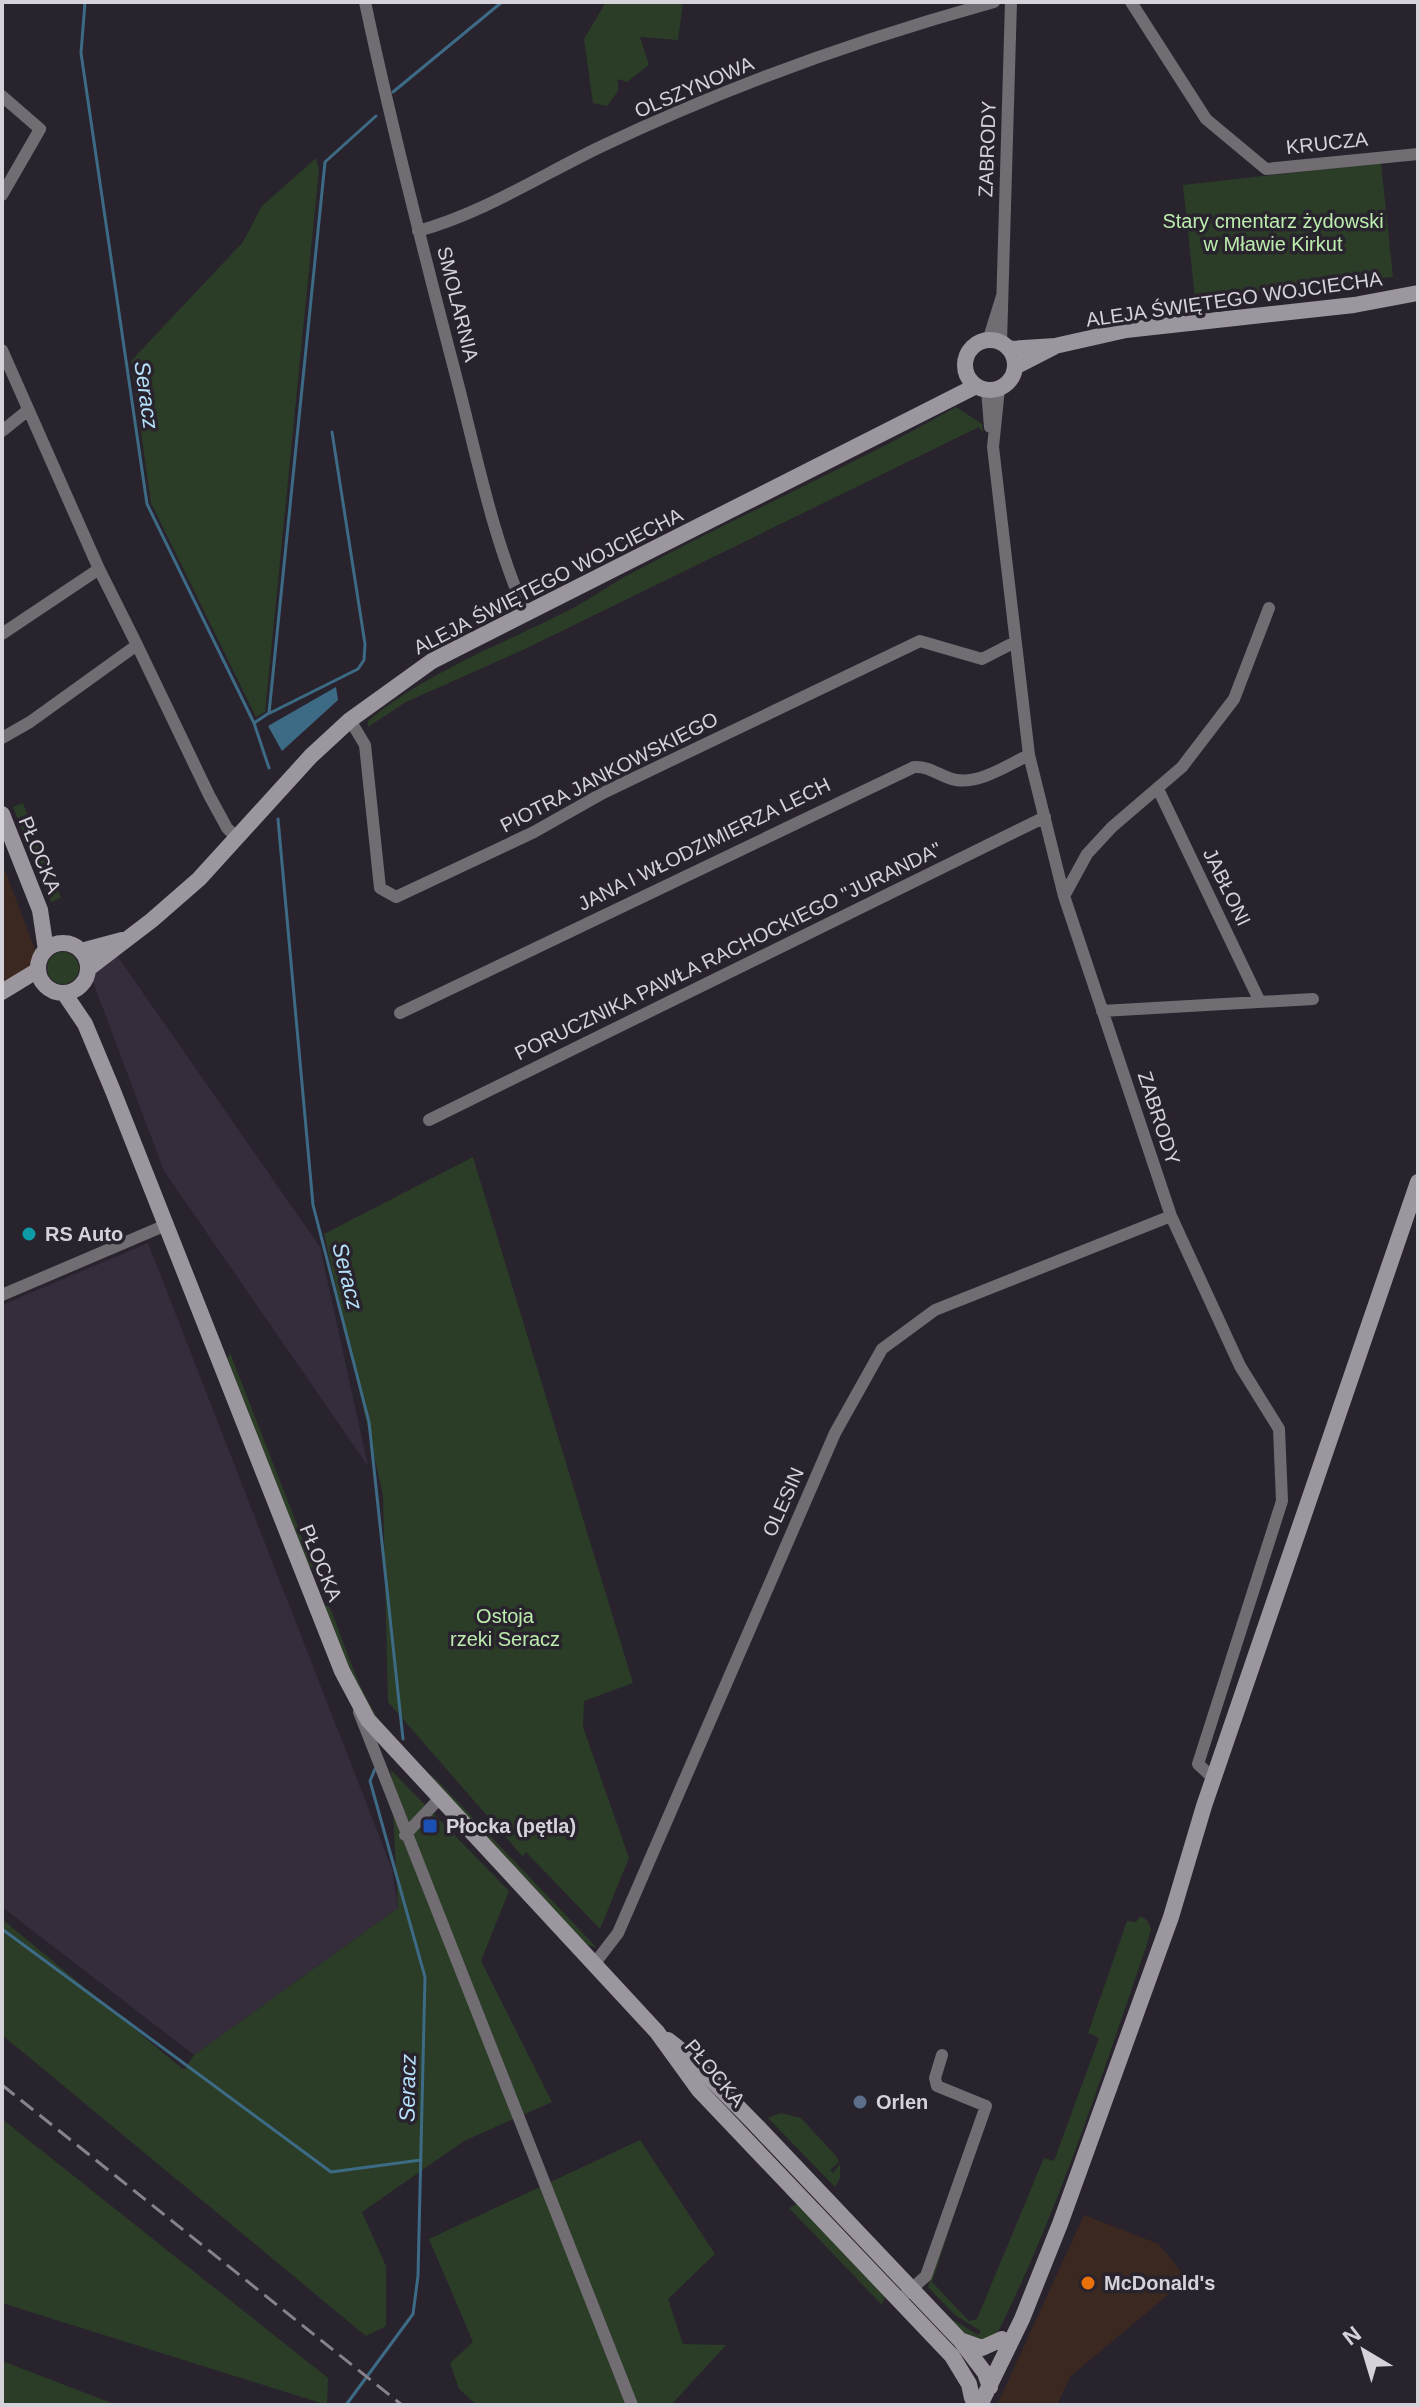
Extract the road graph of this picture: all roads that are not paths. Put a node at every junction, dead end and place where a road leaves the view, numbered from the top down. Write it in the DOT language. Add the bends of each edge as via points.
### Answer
graph roads {
  1 [pos="365,2"];
  2 [pos="994,2"];
  3 [pos="1011,2"];
  4 [pos="1131,2"];
  5 [pos="2,96"];
  6 [pos="1418,154"];
  7 [pos="2,195"];
  8 [pos="418,231"];
  9 [pos="1418,293"];
  10 [pos="999,344"];
  11 [pos="1055,346"];
  12 [pos="2,350"];
  13 [pos="1015,367"];
  14 [pos="982,385"];
  15 [pos="27,411"];
  16 [pos="2,431"];
  17 [pos="99,569"];
  18 [pos="1269,608"];
  19 [pos="526,613"];
  20 [pos="2,634"];
  21 [pos="1015,642"];
  22 [pos="137,645"];
  23 [pos="350,720"];
  24 [pos="2,738"];
  25 [pos="1029,755"];
  26 [pos="1158,789"];
  27 [pos="2,814"];
  28 [pos="1045,817"];
  29 [pos="237,838"];
  30 [pos="1064,896"];
  31 [pos="40,910"];
  32 [pos="122,940"];
  33 [pos="64,943"];
  34 [pos="46,950"];
  35 [pos="81,951"];
  36 [pos="88,969"];
  37 [pos="41,977"];
  38 [pos="80,986"];
  39 [pos="5,991"];
  40 [pos="64,993"];
  41 [pos="1313,999"];
  42 [pos="1260,1002"];
  43 [pos="1102,1011"];
  44 [pos="400,1013"];
  45 [pos="85,1024"];
  46 [pos="429,1120"];
  47 [pos="1418,1182"];
  48 [pos="1171,1216"];
  49 [pos="166,1225"];
  50 [pos="2,1295"];
  51 [pos="356,1700"];
  52 [pos="1213,1778"];
  53 [pos="439,1799"];
  54 [pos="405,1835"];
  55 [pos="595,1963"];
  56 [pos="942,2055"];
  57 [pos="1075,2179"];
  58 [pos="905,2295"];
  59 [pos="1002,2339"];
  60 [pos="960,2340"];
  61 [pos="952,2356"];
  62 [pos="985,2380"];
  63 [pos="974,2403"];
  64 [pos="632,2405"];
  1 -- 8 [label="street, SMOLARNIA"];
  2 -- 8 [label="street, OLSZYNOWA" via="811,59"];
  3 -- 10 [label="street, ZABRODY"];
  4 -- 6 [label="street, KRUCZA" via="1206,119 1266,169"];
  5 -- 7 [label="street" via="40,129"];
  8 -- 19 [label="street, SMOLARNIA" via="473,442"];
  9 -- 11 [label="street, ALEJA ŚWIĘTEGO WOJCIECHA" via="1126,330"];
  10 -- 11 [label="street, ALEJA ŚWIĘTEGO WOJCIECHA"];
  10 -- 13 [label="street"];
  10 -- 14 [label="street" via="969,352"];
  11 -- 13 [label="street, ALEJA ŚWIĘTEGO WOJCIECHA"];
  12 -- 15 [label="street"];
  13 -- 14 [label="street" via="1011,380"];
  14 -- 19 [label="street, ALEJA ŚWIĘTEGO WOJCIECHA"];
  14 -- 21 [label="street, ZABRODY" via="993,438"];
  15 -- 16 [label="street"];
  15 -- 17 [label="street"];
  17 -- 20 [label="street"];
  17 -- 22 [label="street"];
  18 -- 26 [label="street" via="1234,699 1182,767"];
  19 -- 23 [label="street, ALEJA ŚWIĘTEGO WOJCIECHA" via="432,661"];
  21 -- 23 [label="street, PIOTRA JANKOWSKIEGO" via="982,659 920,641 396,897 380,888 376,873 365,745"];
  21 -- 25 [label="street, ZABRODY"];
  22 -- 24 [label="street"];
  22 -- 29 [label="street" via="209,795"];
  23 -- 29 [label="street, ALEJA ŚWIĘTEGO WOJCIECHA"];
  25 -- 28 [label="street, ZABRODY"];
  25 -- 44 [label="street, JANA I WŁODZIMIERZA LECH" via="972,780 914,767"];
  26 -- 30 [label="street" via="1087,854"];
  26 -- 42 [label="street, JABŁONI"];
  27 -- 31 [label="street, PŁOCKA"];
  28 -- 30 [label="street, ZABRODY"];
  28 -- 46 [label="street, PORUCZNIKA PAWŁA RACHOCKIEGO \"JURANDA\""];
  29 -- 32 [label="street, ALEJA ŚWIĘTEGO WOJCIECHA" via="172,904"];
  30 -- 43 [label="street, ZABRODY"];
  31 -- 33 [label="street, PŁOCKA"];
  31 -- 34 [label="street, PŁOCKA"];
  32 -- 35 [label="street, ALEJA ŚWIĘTEGO WOJCIECHA"];
  32 -- 36 [label="street, ALEJA ŚWIĘTEGO WOJCIECHA"];
  33 -- 34 [label="street"];
  33 -- 35 [label="street"];
  34 -- 37 [label="street"];
  35 -- 36 [label="street"];
  36 -- 38 [label="street"];
  37 -- 39 [label="street" via="15,982"];
  37 -- 40 [label="street"];
  38 -- 40 [label="street"];
  38 -- 45 [label="street, PŁOCKA"];
  40 -- 45 [label="street, PŁOCKA"];
  41 -- 42 [label="street"];
  42 -- 43 [label="street"];
  43 -- 48 [label="street, ZABRODY"];
  45 -- 49 [label="street, PŁOCKA"];
  47 -- 52 [label="street"];
  48 -- 52 [label="street, ZABRODY" via="1240,1366 1279,1429 1282,1501 1198,1764"];
  48 -- 55 [label="street, OLESIN" via="935,1310 882,1349 835,1433 618,1933"];
  49 -- 50 [label="street"];
  49 -- 51 [label="street, PŁOCKA"];
  51 -- 53 [label="street, PŁOCKA" via="384,1741"];
  51 -- 54 [label="street"];
  52 -- 57 [label="street" via="1161,1913"];
  53 -- 54 [label="street"];
  53 -- 55 [label="street, PŁOCKA"];
  54 -- 64 [label="street"];
  55 -- 58 [label="street, PŁOCKA" via="657,2032 699,2090 748,2130"];
  56 -- 58 [label="street" via="937,2086 986,2106 926,2276"];
  57 -- 59 [label="street"];
  57 -- 62 [label="street" via="1045,2263"];
  58 -- 60 [label="street, PŁOCKA"];
  58 -- 61 [label="street, PŁOCKA"];
  59 -- 60 [label="street" via="982,2348"];
  59 -- 62 [label="street"];
  60 -- 62 [label="street, PŁOCKA"];
  61 -- 62 [label="street, PŁOCKA"];
  61 -- 63 [label="street, PŁOCKA"];
  62 -- 63 [label="street"];
}
